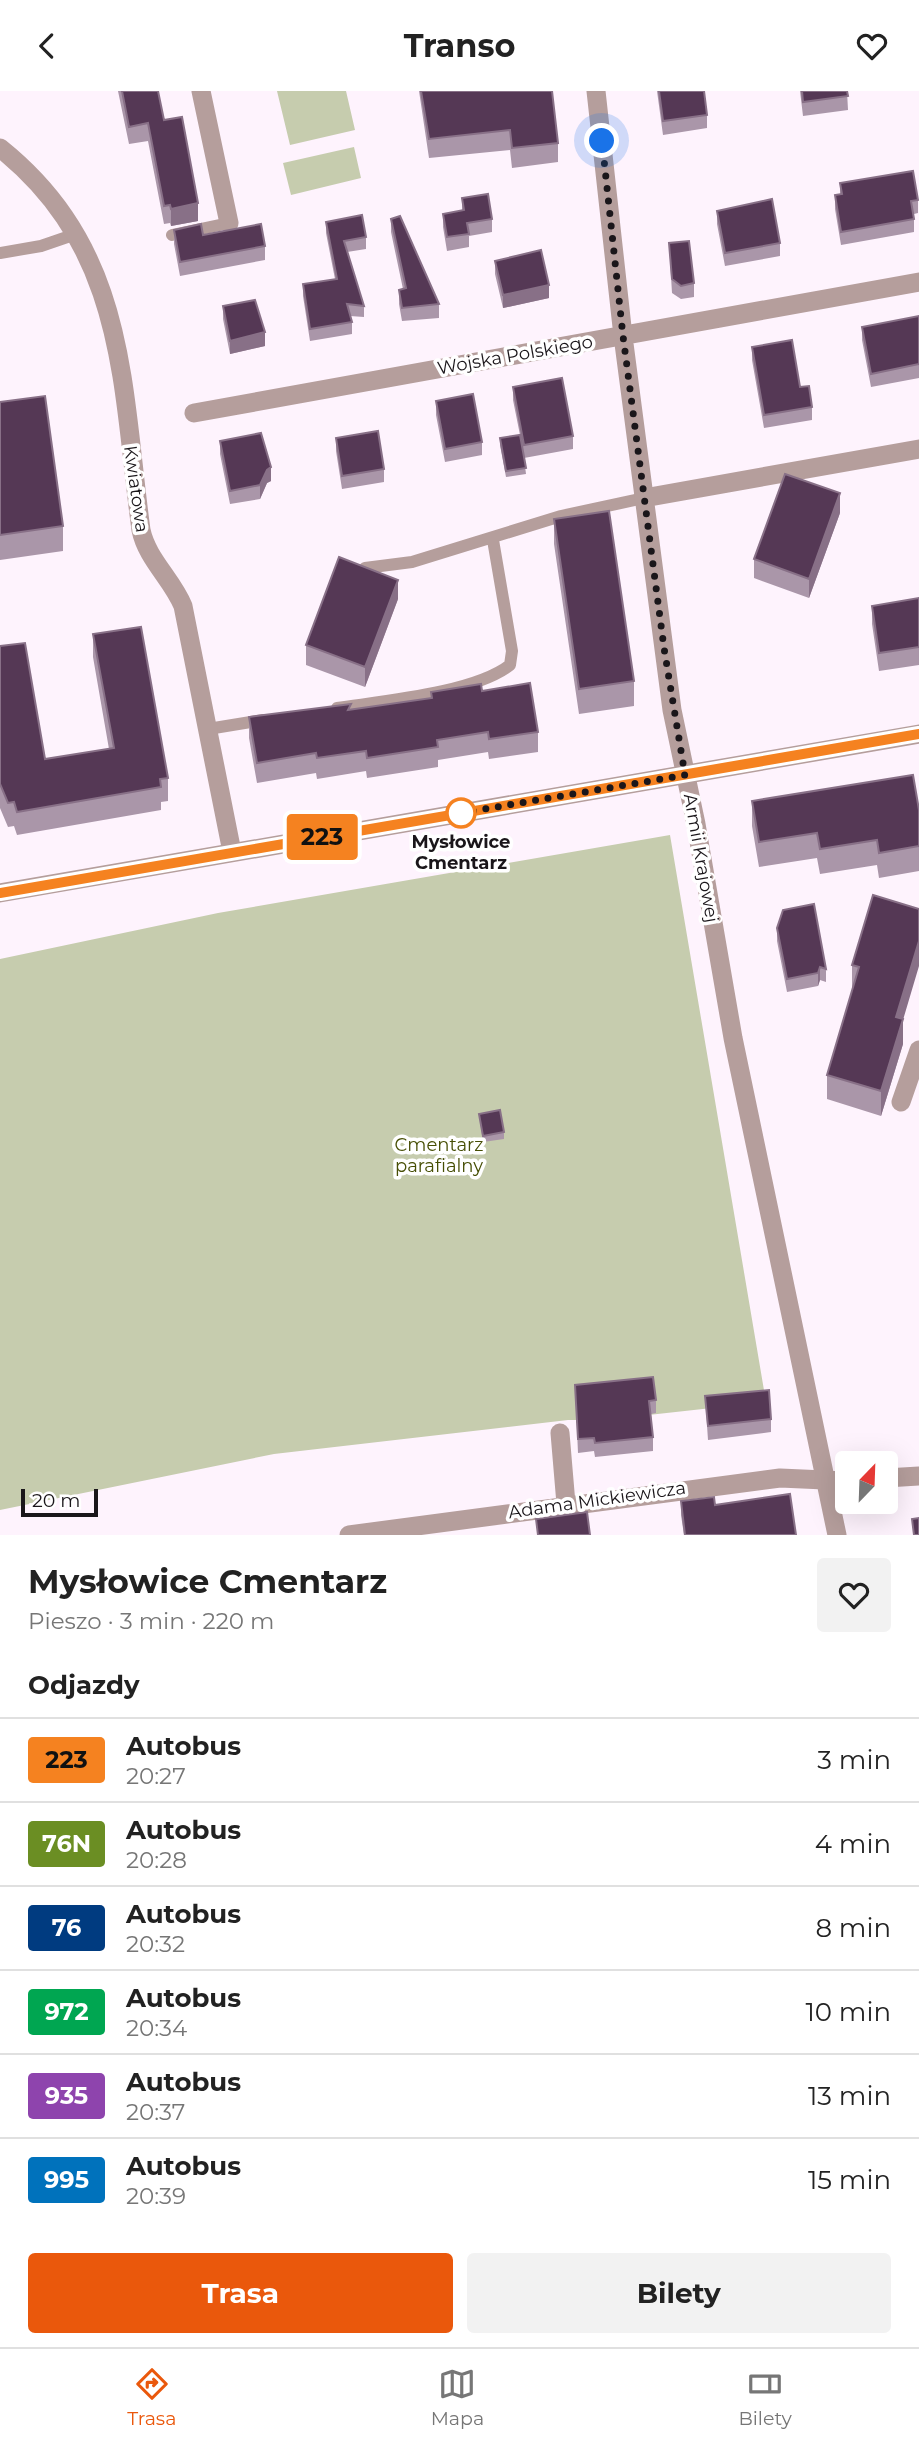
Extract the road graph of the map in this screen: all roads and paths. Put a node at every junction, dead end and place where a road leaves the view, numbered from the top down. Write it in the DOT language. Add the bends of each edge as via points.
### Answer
graph roads {
  1 [pos="201,91"];
  2 [pos="596,91"];
  3 [pos="0,148"];
  4 [pos="229,223"];
  5 [pos="76,234"];
  6 [pos="172,235"];
  7 [pos="0,253"];
  8 [pos="919,282"];
  9 [pos="623,336"];
  10 [pos="194,413"];
  11 [pos="919,449"];
  12 [pos="644,498"];
  13 [pos="492,540"];
  14 [pos="365,568"];
  15 [pos="329,710"];
  16 [pos="275,718"];
  17 [pos="208,729"];
  18 [pos="919,734"];
  19 [pos="685,775"];
  20 [pos="232,852"];
  21 [pos="0,893"];
  22 [pos="919,1050"];
  23 [pos="901,1102"];
  24 [pos="560,1433"];
  25 [pos="919,1476"];
  26 [pos="898,1477"];
  27 [pos="825,1480"];
  28 [pos="835,1480"];
  29 [pos="566,1504"];
  30 [pos="349,1535"];
  31 [pos="837,1535"];
  1 -- 4 [label="street"];
  2 -- 9 [label="street, Armii Krajowej"];
  3 -- 5 [label="street, Kwiatowa" via="48,192"];
  4 -- 6 [label="lane"];
  5 -- 7 [label="lane"];
  5 -- 17 [label="street, Kwiatowa" via="102,285 114,328 142,537 183,606"];
  8 -- 9 [label="street, Wojska Polskiego"];
  9 -- 10 [label="street, Wojska Polskiego"];
  9 -- 12 [label="street, Armii Krajowej"];
  11 -- 12 [label="street"];
  12 -- 13 [label="lane" via="561,516"];
  12 -- 19 [label="street, Armii Krajowej"];
  13 -- 14 [label="lane" via="412,562"];
  13 -- 15 [label="lane" via="512,650 510,665 499,674 437,692"];
  16 -- 17 [label="lane"];
  17 -- 20 [label="street, Kwiatowa"];
  18 -- 19 [label="street"];
  19 -- 20 [label="street"];
  19 -- 27 [label="street, Armii Krajowej" via="733,1038"];
  20 -- 21 [label="street"];
  22 -- 23 [label="street"];
  24 -- 29 [label="street"];
  25 -- 26 [label="street"];
  27 -- 28 [label="street, Adama Mickiewicza"];
  27 -- 29 [label="street, Adama Mickiewicza" via="780,1478"];
  27 -- 31 [label="street, Armii Krajowej"];
  29 -- 30 [label="street, Adama Mickiewicza"];
}
